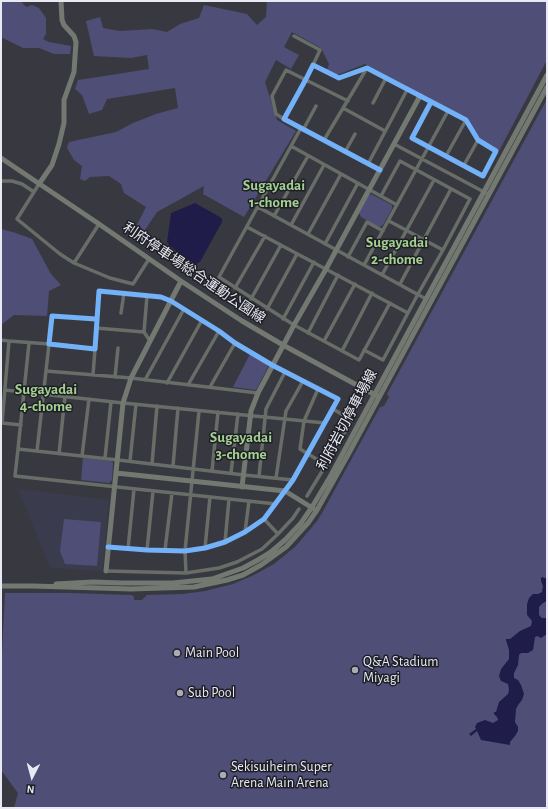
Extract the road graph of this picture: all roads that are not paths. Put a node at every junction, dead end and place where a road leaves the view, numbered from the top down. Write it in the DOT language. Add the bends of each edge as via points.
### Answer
graph roads {
  1 [pos="61,1"];
  2 [pos="294,36"];
  3 [pos="312,65"];
  4 [pos="367,68"];
  5 [pos="547,75"];
  6 [pos="386,78"];
  7 [pos="306,79"];
  8 [pos="547,87"];
  9 [pos="407,90"];
  10 [pos="420,96"];
  11 [pos="348,101"];
  12 [pos="431,102"];
  13 [pos="373,103"];
  14 [pos="316,106"];
  15 [pos="343,108"];
  16 [pos="448,111"];
  17 [pos="284,119"];
  18 [pos="466,120"];
  19 [pos="302,129"];
  20 [pos="385,132"];
  21 [pos="355,134"];
  22 [pos="324,140"];
  23 [pos="478,140"];
  24 [pos="394,144"];
  25 [pos="291,146"];
  26 [pos="429,147"];
  27 [pos="345,152"];
  28 [pos="308,156"];
  29 [pos="446,156"];
  30 [pos="1,158"];
  31 [pos="423,159"];
  32 [pos="368,164"];
  33 [pos="324,165"];
  34 [pos="464,166"];
  35 [pos="380,170"];
  36 [pos="417,170"];
  37 [pos="341,174"];
  38 [pos="434,180"];
  39 [pos="1,181"];
  40 [pos="358,183"];
  41 [pos="39,184"];
  42 [pos="451,189"];
  43 [pos="369,190"];
  44 [pos="34,192"];
  45 [pos="486,193"];
  46 [pos="381,196"];
  47 [pos="398,205"];
  48 [pos="258,207"];
  49 [pos="274,216"];
  50 [pos="389,221"];
  51 [pos="99,224"];
  52 [pos="292,225"];
  53 [pos="247,226"];
  54 [pos="406,230"];
  55 [pos="383,231"];
  56 [pos="308,234"];
  57 [pos="264,236"];
  58 [pos="424,240"];
  59 [pos="325,244"];
  60 [pos="281,245"];
  61 [pos="337,250"];
  62 [pos="443,250"];
  63 [pos="297,254"];
  64 [pos="348,257"];
  65 [pos="149,259"];
  66 [pos="314,262"];
  67 [pos="74,264"];
  68 [pos="364,265"];
  69 [pos="326,269"];
  70 [pos="382,275"];
  71 [pos="338,276"];
  72 [pos="181,281"];
  73 [pos="355,284"];
  74 [pos="400,284"];
  75 [pos="236,288"];
  76 [pos="124,293"];
  77 [pos="372,294"];
  78 [pos="418,294"];
  79 [pos="147,296"];
  80 [pos="251,299"];
  81 [pos="426,299"];
  82 [pos="170,300"];
  83 [pos="390,303"];
  84 [pos="184,309"];
  85 [pos="267,309"];
  86 [pos="122,313"];
  87 [pos="408,313"];
  88 [pos="96,319"];
  89 [pos="284,319"];
  90 [pos="202,320"];
  91 [pos="294,326"];
  92 [pos="96,328"];
  93 [pos="219,331"];
  94 [pos="144,332"];
  95 [pos="308,333"];
  96 [pos="1,340"];
  97 [pos="9,341"];
  98 [pos="150,341"];
  99 [pos="29,342"];
  100 [pos="324,342"];
  101 [pos="235,343"];
  102 [pos="49,344"];
  103 [pos="283,345"];
  104 [pos="118,348"];
  105 [pos="95,349"];
  106 [pos="364,350"];
  107 [pos="342,351"];
  108 [pos="272,365"];
  109 [pos="1,370"];
  110 [pos="6,371"];
  111 [pos="46,371"];
  112 [pos="285,372"];
  113 [pos="93,375"];
  114 [pos="115,377"];
  115 [pos="131,378"];
  116 [pos="145,380"];
  117 [pos="303,381"];
  118 [pos="167,383"];
  119 [pos="188,385"];
  120 [pos="210,387"];
  121 [pos="318,389"];
  122 [pos="5,390"];
  123 [pos="24,392"];
  124 [pos="258,393"];
  125 [pos="43,394"];
  126 [pos="65,396"];
  127 [pos="377,396"];
  128 [pos="89,399"];
  129 [pos="111,402"];
  130 [pos="123,403"];
  131 [pos="136,404"];
  132 [pos="157,406"];
  133 [pos="178,408"];
  134 [pos="333,409"];
  135 [pos="199,410"];
  136 [pos="218,412"];
  137 [pos="238,414"];
  138 [pos="250,416"];
  139 [pos="264,417"];
  140 [pos="284,419"];
  141 [pos="304,421"];
  142 [pos="325,424"];
  143 [pos="21,425"];
  144 [pos="18,449"];
  145 [pos="37,451"];
  146 [pos="59,454"];
  147 [pos="307,455"];
  148 [pos="82,456"];
  149 [pos="105,458"];
  150 [pos="118,460"];
  151 [pos="130,461"];
  152 [pos="152,464"];
  153 [pos="326,465"];
  154 [pos="173,466"];
  155 [pos="193,469"];
  156 [pos="212,471"];
  157 [pos="116,473"];
  158 [pos="231,473"];
  159 [pos="244,475"];
  160 [pos="259,476"];
  161 [pos="276,478"];
  162 [pos="293,480"];
  163 [pos="192,482"];
  164 [pos="115,486"];
  165 [pos="242,487"];
  166 [pos="134,489"];
  167 [pos="153,491"];
  168 [pos="285,491"];
  169 [pos="172,493"];
  170 [pos="191,495"];
  171 [pos="308,496"];
  172 [pos="210,497"];
  173 [pos="229,499"];
  174 [pos="249,501"];
  175 [pos="276,504"];
  176 [pos="299,509"];
  177 [pos="314,509"];
  178 [pos="264,519"];
  179 [pos="245,532"];
  180 [pos="278,534"];
  181 [pos="225,542"];
  182 [pos="108,547"];
  183 [pos="205,548"];
  184 [pos="128,549"];
  185 [pos="147,550"];
  186 [pos="165,550"];
  187 [pos="186,551"];
  188 [pos="106,571"];
  189 [pos="186,573"];
  190 [pos="1,586"];
  1 -- 41 [label="main road" via="64,26 76,39 75,65 64,100 64,123 59,144 52,165"];
  2 -- 3 [label="street" via="320,50"];
  3 -- 4 [label="street" via="339,78"];
  3 -- 7 [label="street"];
  4 -- 6 [label="street"];
  4 -- 11 [label="street"];
  5 -- 45 [label="main road, 利府岩切停車場線"];
  6 -- 9 [label="street"];
  6 -- 13 [label="street"];
  7 -- 11 [label="street"];
  7 -- 17 [label="street"];
  7 -- 17 [label="street" via="286,70 272,96 276,114"];
  8 -- 45 [label="main road, 利府岩切停車場線"];
  9 -- 10 [label="street"];
  9 -- 20 [label="street"];
  10 -- 12 [label="street"];
  10 -- 24 [label="main road"];
  11 -- 15 [label="street"];
  12 -- 16 [label="street"];
  12 -- 26 [label="street" via="412,138"];
  14 -- 19 [label="street"];
  15 -- 20 [label="street"];
  15 -- 22 [label="street"];
  16 -- 18 [label="street"];
  16 -- 26 [label="street"];
  17 -- 19 [label="street"];
  18 -- 23 [label="street"];
  18 -- 29 [label="street"];
  19 -- 22 [label="street"];
  19 -- 25 [label="street"];
  20 -- 32 [label="street"];
  21 -- 27 [label="street"];
  22 -- 27 [label="street"];
  23 -- 34 [label="street"];
  23 -- 34 [label="street" via="496,151 483,176"];
  24 -- 31 [label="street"];
  24 -- 35 [label="main road"];
  25 -- 28 [label="street"];
  25 -- 48 [label="street"];
  26 -- 29 [label="street"];
  26 -- 31 [label="street"];
  27 -- 32 [label="street"];
  28 -- 33 [label="street"];
  28 -- 49 [label="street"];
  29 -- 34 [label="street"];
  30 -- 41 [label="main road, 利府停車場総合運動公園線"];
  31 -- 36 [label="street"];
  31 -- 45 [label="street"];
  32 -- 35 [label="street"];
  33 -- 37 [label="street"];
  33 -- 52 [label="street"];
  35 -- 43 [label="main road"];
  36 -- 38 [label="street"];
  36 -- 46 [label="street" via="400,161"];
  36 -- 47 [label="street"];
  37 -- 40 [label="street"];
  37 -- 56 [label="street"];
  38 -- 42 [label="street"];
  38 -- 54 [label="street"];
  39 -- 44 [label="street" via="22,184"];
  40 -- 43 [label="street"];
  40 -- 59 [label="street"];
  41 -- 44 [label="street"];
  41 -- 51 [label="main road, 利府停車場総合運動公園線"];
  42 -- 58 [label="street"];
  42 -- 62 [label="street" via="470,200"];
  43 -- 46 [label="street"];
  43 -- 61 [label="main road"];
  44 -- 67 [label="street" via="17,219"];
  45 -- 81 [label="main road, 利府岩切停車場線"];
  45 -- 127 [label="main road, 利府岩切停車場線"];
  46 -- 47 [label="street"];
  47 -- 50 [label="street"];
  48 -- 49 [label="street"];
  48 -- 53 [label="street"];
  49 -- 52 [label="street"];
  50 -- 54 [label="street"];
  50 -- 55 [label="street"];
  51 -- 65 [label="main road, 利府停車場総合運動公園線"];
  51 -- 67 [label="street"];
  52 -- 56 [label="street"];
  53 -- 57 [label="street"];
  53 -- 75 [label="street" via="219,278"];
  54 -- 58 [label="street"];
  54 -- 70 [label="street"];
  55 -- 64 [label="street" via="367,222"];
  55 -- 68 [label="street"];
  56 -- 59 [label="street"];
  57 -- 60 [label="street"];
  57 -- 75 [label="street"];
  58 -- 62 [label="street"];
  58 -- 74 [label="street"];
  59 -- 61 [label="street"];
  60 -- 63 [label="street"];
  60 -- 80 [label="street"];
  61 -- 64 [label="street"];
  61 -- 69 [label="main road"];
  62 -- 78 [label="street"];
  63 -- 66 [label="street"];
  63 -- 85 [label="street"];
  64 -- 68 [label="street"];
  65 -- 67 [label="street" via="133,284"];
  65 -- 72 [label="main road, 利府停車場総合運動公園線"];
  66 -- 69 [label="street"];
  66 -- 89 [label="street"];
  68 -- 70 [label="street"];
  69 -- 71 [label="street"];
  69 -- 91 [label="main road"];
  70 -- 74 [label="street"];
  71 -- 73 [label="street"];
  71 -- 95 [label="street"];
  72 -- 82 [label="main road"];
  72 -- 103 [label="main road, 利府停車場総合運動公園線"];
  73 -- 77 [label="street"];
  73 -- 100 [label="street"];
  74 -- 78 [label="street"];
  75 -- 80 [label="street"];
  76 -- 79 [label="street"];
  76 -- 86 [label="street"];
  76 -- 88 [label="street" via="99,291"];
  77 -- 83 [label="street"];
  77 -- 107 [label="street"];
  78 -- 81 [label="street"];
  78 -- 87 [label="street"];
  79 -- 82 [label="street"];
  79 -- 94 [label="street"];
  80 -- 85 [label="street"];
  81 -- 127 [label="main road, 利府岩切停車場線"];
  82 -- 84 [label="street"];
  82 -- 98 [label="main road"];
  83 -- 87 [label="street"];
  83 -- 106 [label="street"];
  84 -- 90 [label="street"];
  84 -- 116 [label="street"];
  85 -- 89 [label="street"];
  87 -- 106 [label="street" via="383,360"];
  88 -- 92 [label="street"];
  88 -- 102 [label="street" via="52,316"];
  89 -- 91 [label="street"];
  90 -- 93 [label="street"];
  90 -- 118 [label="street"];
  91 -- 95 [label="street"];
  91 -- 103 [label="main road"];
  92 -- 94 [label="street"];
  92 -- 105 [label="street"];
  93 -- 101 [label="street"];
  93 -- 119 [label="street"];
  94 -- 98 [label="street"];
  95 -- 100 [label="street"];
  96 -- 97 [label="street"];
  97 -- 99 [label="street"];
  97 -- 110 [label="street"];
  98 -- 115 [label="main road"];
  99 -- 102 [label="street"];
  99 -- 123 [label="street"];
  100 -- 107 [label="street"];
  101 -- 108 [label="street"];
  101 -- 120 [label="street"];
  102 -- 105 [label="street"];
  102 -- 111 [label="street"];
  103 -- 108 [label="main road"];
  103 -- 127 [label="main road, 利府停車場総合運動公園線"];
  104 -- 114 [label="street"];
  105 -- 113 [label="street"];
  106 -- 107 [label="street" via="359,360"];
  108 -- 112 [label="street"];
  108 -- 124 [label="main road"];
  109 -- 110 [label="street"];
  110 -- 122 [label="street"];
  111 -- 113 [label="street"];
  111 -- 125 [label="street"];
  112 -- 117 [label="street"];
  112 -- 139 [label="street"];
  113 -- 114 [label="street"];
  114 -- 115 [label="street"];
  115 -- 116 [label="street"];
  115 -- 130 [label="main road"];
  116 -- 118 [label="street"];
  117 -- 121 [label="street"];
  117 -- 140 [label="street"];
  118 -- 119 [label="street"];
  119 -- 120 [label="street"];
  120 -- 124 [label="street"];
  121 -- 134 [label="street" via="338,399"];
  121 -- 141 [label="street"];
  122 -- 123 [label="street"];
  122 -- 143 [label="street" via="2,423"];
  123 -- 125 [label="street"];
  123 -- 143 [label="street"];
  124 -- 138 [label="main road"];
  125 -- 126 [label="street"];
  125 -- 145 [label="street"];
  126 -- 128 [label="street"];
  126 -- 146 [label="street"];
  127 -- 177 [label="main road, 利府岩切停車場線"];
  128 -- 129 [label="street"];
  128 -- 148 [label="street"];
  129 -- 130 [label="street"];
  129 -- 149 [label="street"];
  130 -- 131 [label="street"];
  130 -- 150 [label="main road"];
  131 -- 132 [label="street"];
  131 -- 151 [label="street"];
  132 -- 133 [label="street"];
  132 -- 152 [label="street"];
  133 -- 135 [label="street"];
  133 -- 154 [label="street"];
  134 -- 142 [label="street"];
  134 -- 153 [label="street" via="348,418 350,423"];
  135 -- 136 [label="street"];
  135 -- 155 [label="street"];
  136 -- 137 [label="street"];
  136 -- 156 [label="street"];
  137 -- 138 [label="street"];
  137 -- 158 [label="street"];
  138 -- 139 [label="street"];
  138 -- 159 [label="main road"];
  139 -- 140 [label="street"];
  139 -- 160 [label="street"];
  140 -- 141 [label="street"];
  140 -- 161 [label="street"];
  141 -- 142 [label="street"];
  141 -- 147 [label="street" via="300,449"];
  142 -- 147 [label="street"];
  143 -- 144 [label="street"];
  144 -- 145 [label="street"];
  144 -- 164 [label="street" via="15,476"];
  145 -- 146 [label="street"];
  146 -- 148 [label="street"];
  147 -- 153 [label="street"];
  147 -- 162 [label="street"];
  148 -- 149 [label="street"];
  149 -- 150 [label="street"];
  150 -- 151 [label="street"];
  150 -- 157 [label="main road"];
  151 -- 152 [label="street"];
  152 -- 154 [label="street"];
  153 -- 171 [label="street"];
  154 -- 155 [label="street"];
  155 -- 156 [label="street"];
  155 -- 163 [label="street"];
  156 -- 158 [label="street"];
  157 -- 163 [label="main road"];
  157 -- 164 [label="main road"];
  158 -- 159 [label="street"];
  159 -- 160 [label="street"];
  159 -- 165 [label="main road"];
  160 -- 161 [label="street"];
  161 -- 162 [label="street"];
  162 -- 168 [label="street"];
  163 -- 165 [label="main road"];
  163 -- 170 [label="street"];
  164 -- 166 [label="street"];
  164 -- 182 [label="main road"];
  165 -- 168 [label="main road"];
  166 -- 167 [label="street"];
  166 -- 184 [label="street"];
  167 -- 169 [label="street"];
  167 -- 185 [label="street"];
  168 -- 175 [label="street"];
  168 -- 177 [label="main road"];
  169 -- 170 [label="street"];
  169 -- 186 [label="street"];
  170 -- 172 [label="street"];
  170 -- 187 [label="street"];
  172 -- 173 [label="street"];
  172 -- 183 [label="street"];
  173 -- 174 [label="street"];
  173 -- 181 [label="street"];
  174 -- 175 [label="street"];
  174 -- 179 [label="street"];
  175 -- 178 [label="street"];
  176 -- 180 [label="street"];
  177 -- 190 [label="main road, 利府岩切停車場線" via="308,523 286,547 261,565 227,580 177,588"];
  178 -- 179 [label="street"];
  178 -- 180 [label="street"];
  179 -- 181 [label="street"];
  180 -- 189 [label="street" via="262,549 237,562 219,568"];
  181 -- 183 [label="street"];
  182 -- 184 [label="street"];
  182 -- 188 [label="main road"];
  183 -- 187 [label="street"];
  184 -- 185 [label="street"];
  185 -- 186 [label="street"];
  186 -- 187 [label="street"];
  187 -- 189 [label="street"];
  188 -- 189 [label="street"];
}
